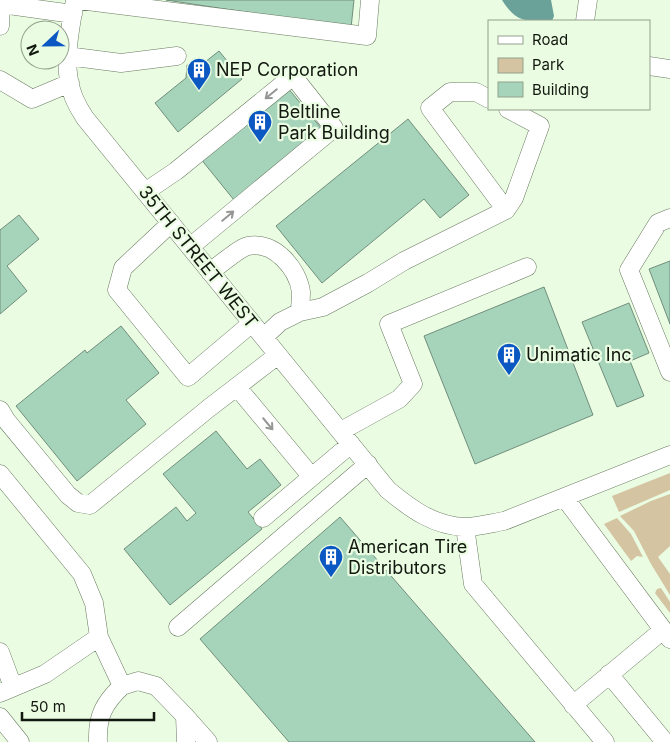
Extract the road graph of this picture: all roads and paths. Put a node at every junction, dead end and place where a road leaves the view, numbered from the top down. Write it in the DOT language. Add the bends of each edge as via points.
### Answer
graph roads {
  1 [pos="370,0"];
  2 [pos="588,0"];
  3 [pos="1,4"];
  4 [pos="75,5"];
  5 [pos="585,20"];
  6 [pos="0,26"];
  7 [pos="70,37"];
  8 [pos="70,56"];
  9 [pos="177,56"];
  10 [pos="650,66"];
  11 [pos="670,69"];
  12 [pos="69,70"];
  13 [pos="0,80"];
  14 [pos="70,83"];
  15 [pos="488,98"];
  16 [pos="510,110"];
  17 [pos="145,192"];
  18 [pos="506,210"];
  19 [pos="670,218"];
  20 [pos="171,223"];
  21 [pos="190,247"];
  22 [pos="527,267"];
  23 [pos="210,272"];
  24 [pos="300,312"];
  25 [pos="252,323"];
  26 [pos="264,337"];
  27 [pos="278,355"];
  28 [pos="670,372"];
  29 [pos="237,386"];
  30 [pos="0,410"];
  31 [pos="346,438"];
  32 [pos="670,455"];
  33 [pos="368,464"];
  34 [pos="0,474"];
  35 [pos="311,476"];
  36 [pos="564,497"];
  37 [pos="263,518"];
  38 [pos="465,527"];
  39 [pos="178,627"];
  40 [pos="666,634"];
  41 [pos="99,638"];
  42 [pos="0,652"];
  43 [pos="609,674"];
  44 [pos="122,686"];
  45 [pos="7,690"];
  46 [pos="573,705"];
  47 [pos="185,716"];
  48 [pos="0,717"];
  49 [pos="20,742"];
  50 [pos="98,742"];
  51 [pos="186,742"];
  52 [pos="208,742"];
  53 [pos="604,742"];
  54 [pos="665,742"];
  1 -- 4 [label="street" via="366,36"];
  2 -- 5 [label="street"];
  3 -- 4 [label="street"];
  3 -- 6 [label="street"];
  4 -- 7 [label="street, 35TH STREET WEST"];
  8 -- 9 [label="street" via="120,63"];
  10 -- 11 [label="street"];
  12 -- 14 [label="street, 35TH STREET WEST"];
  13 -- 14 [label="street" via="32,99"];
  14 -- 17 [label="street, 35TH STREET WEST" via="85,118"];
  15 -- 18 [label="street" via="476,92 450,92 430,108"];
  16 -- 18 [label="street" via="540,126 514,198"];
  17 -- 20 [label="street, 35TH STREET WEST"];
  21 -- 17 [label="street, one-way" via="334,128 293,76 176,171"];
  18 -- 24 [label="street" via="404,261 323,307"];
  19 -- 28 [label="street" via="658,224 629,270"];
  20 -- 21 [label="street, 35TH STREET WEST"];
  20 -- 25 [label="street" via="123,268 117,290 188,377"];
  21 -- 23 [label="street, 35TH STREET WEST"];
  22 -- 31 [label="street" via="389,324 413,384 398,400"];
  23 -- 24 [label="street" via="247,246 269,249 281,256 297,280 301,293"];
  23 -- 25 [label="street, 35TH STREET WEST"];
  24 -- 26 [label="street" via="280,322"];
  25 -- 26 [label="street, 35TH STREET WEST"];
  26 -- 27 [label="street, 35TH STREET WEST"];
  27 -- 29 [label="street"];
  27 -- 31 [label="street, 35TH STREET WEST"];
  29 -- 30 [label="street" via="90,506 78,503 68,495"];
  29 -- 35 [label="street, one-way"];
  31 -- 33 [label="street, 35TH STREET WEST"];
  31 -- 35 [label="street"];
  32 -- 36 [label="street, 35TH STREET WEST"];
  33 -- 38 [label="street, 35TH STREET WEST" via="388,490 408,507 430,520"];
  33 -- 39 [label="street"];
  34 -- 41 [label="street" via="82,574 94,603"];
  35 -- 37 [label="street"];
  36 -- 38 [label="street, 35TH STREET WEST" via="504,521"];
  36 -- 40 [label="street"];
  38 -- 46 [label="street" via="473,584"];
  40 -- 43 [label="street"];
  41 -- 44 [label="street"];
  41 -- 45 [label="street" via="45,674"];
  42 -- 45 [label="street"];
  43 -- 46 [label="street"];
  43 -- 54 [label="street"];
  44 -- 47 [label="street" via="138,681 156,686"];
  44 -- 50 [label="street" via="104,706"];
  46 -- 53 [label="street"];
  47 -- 51 [label="street"];
  47 -- 52 [label="street"];
  48 -- 49 [label="street"];
}
